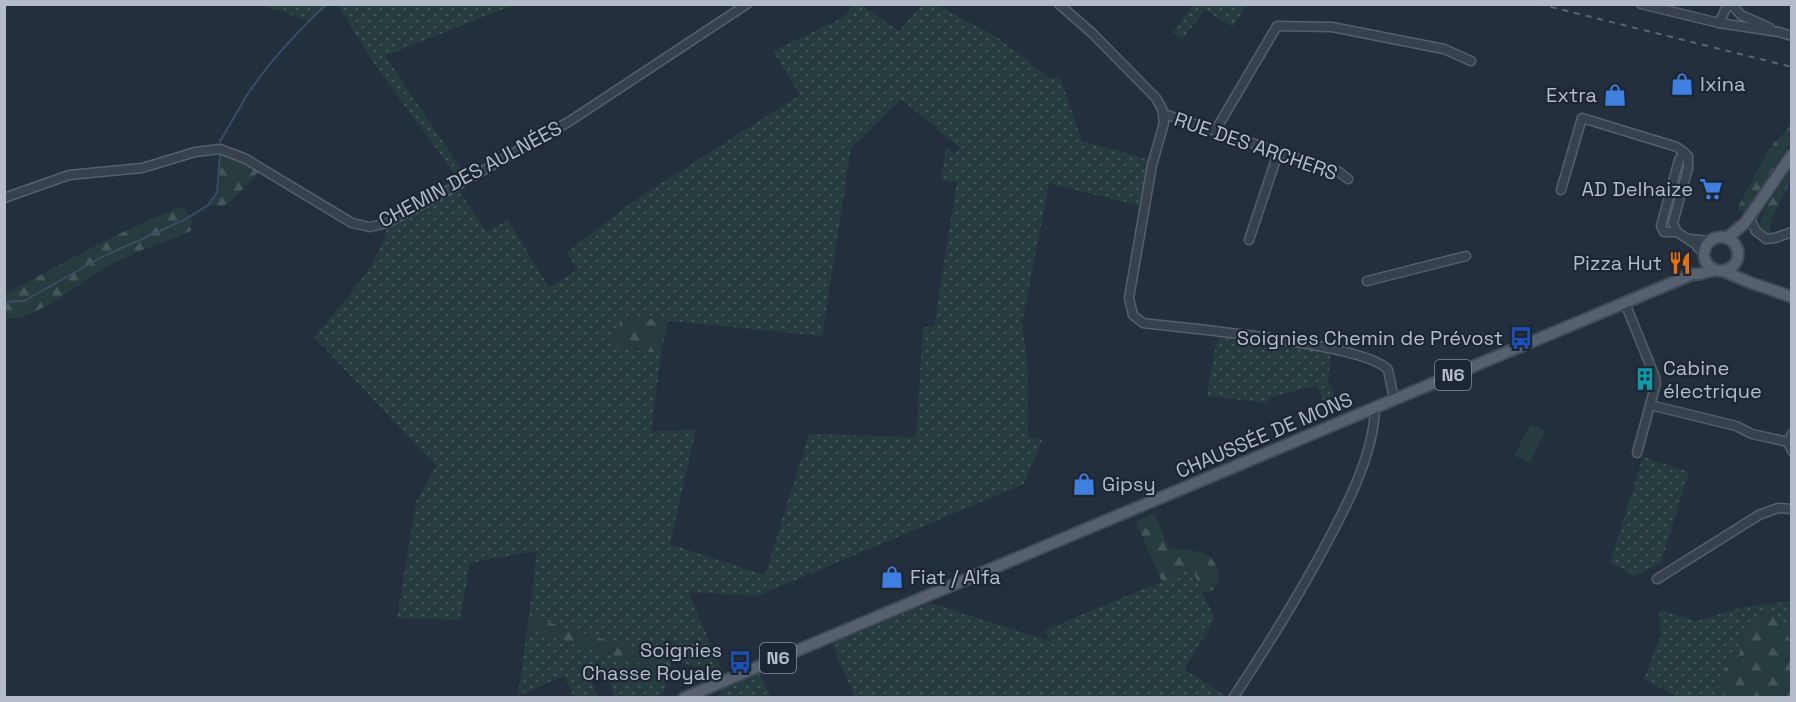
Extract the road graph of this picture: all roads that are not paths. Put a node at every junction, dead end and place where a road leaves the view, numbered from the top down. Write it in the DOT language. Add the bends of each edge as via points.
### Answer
graph roads {
  1 [pos="747,4"];
  2 [pos="1059,4"];
  3 [pos="1641,4"];
  4 [pos="1730,4"];
  5 [pos="1719,23"];
  6 [pos="1779,32"];
  7 [pos="1791,36"];
  8 [pos="1791,44"];
  9 [pos="1471,61"];
  10 [pos="1164,114"];
  11 [pos="1215,131"];
  12 [pos="1278,153"];
  13 [pos="1791,155"];
  14 [pos="1348,179"];
  15 [pos="1561,190"];
  16 [pos="4,198"];
  17 [pos="1747,220"];
  18 [pos="1791,232"];
  19 [pos="1687,238"];
  20 [pos="1726,238"];
  21 [pos="1249,240"];
  22 [pos="1710,241"];
  23 [pos="1737,249"];
  24 [pos="1704,255"];
  25 [pos="1466,256"];
  26 [pos="1736,261"];
  27 [pos="1719,270"];
  28 [pos="1693,274"];
  29 [pos="1744,280"];
  30 [pos="1367,281"];
  31 [pos="1791,297"];
  32 [pos="1625,303"];
  33 [pos="1394,399"];
  34 [pos="1650,405"];
  35 [pos="1375,408"];
  36 [pos="1790,443"];
  37 [pos="1637,453"];
  38 [pos="1791,509"];
  39 [pos="1657,579"];
  40 [pos="684,698"];
  41 [pos="1233,698"];
  1 -- 16 [label="street, CHEMIN DES AULNÉES" via="570,121 379,225 352,222 246,159 220,149 195,152 142,168 69,175"];
  2 -- 10 [label="street" via="1156,98"];
  3 -- 5 [label="street"];
  4 -- 5 [label="street"];
  4 -- 6 [label="street" via="1741,15"];
  5 -- 6 [label="street"];
  6 -- 7 [label="street"];
  6 -- 8 [label="street"];
  9 -- 11 [label="street" via="1444,48 1332,27 1277,26"];
  10 -- 11 [label="street, RUE DES ARCHERS"];
  10 -- 33 [label="street" via="1129,298 1133,315 1143,323 1315,344 1377,362 1388,370"];
  11 -- 12 [label="street, RUE DES ARCHERS"];
  12 -- 14 [label="street, RUE DES ARCHERS" via="1339,172"];
  12 -- 21 [label="street"];
  13 -- 17 [label="main road"];
  15 -- 19 [label="street" via="1582,118 1677,147 1688,156 1688,168 1673,223 1677,232"];
  17 -- 18 [label="street" via="1766,239"];
  17 -- 20 [label="main road"];
  17 -- 23 [label="main road"];
  19 -- 22 [label="street"];
  19 -- 24 [label="street"];
  20 -- 22 [label="main road"];
  20 -- 23 [label="main road"];
  22 -- 24 [label="main road"];
  23 -- 26 [label="main road"];
  24 -- 27 [label="main road" via="1706,263"];
  24 -- 28 [label="main road"];
  25 -- 30 [label="street"];
  26 -- 27 [label="main road"];
  26 -- 29 [label="main road"];
  27 -- 28 [label="main road, CHAUSSÉE DE MONS / N6"];
  27 -- 29 [label="main road"];
  28 -- 32 [label="main road, CHAUSSÉE DE MONS / N6"];
  29 -- 31 [label="main road"];
  32 -- 33 [label="main road, CHAUSSÉE DE MONS / N6"];
  32 -- 34 [label="street" via="1656,377"];
  33 -- 35 [label="main road, CHAUSSÉE DE MONS / N6"];
  34 -- 36 [label="street"];
  34 -- 37 [label="street"];
  35 -- 40 [label="main road, CHAUSSÉE DE MONS / N6"];
  35 -- 41 [label="street" via="1375,421 1344,512 1286,616"];
  38 -- 39 [label="street" via="1778,508 1759,515"];
}
